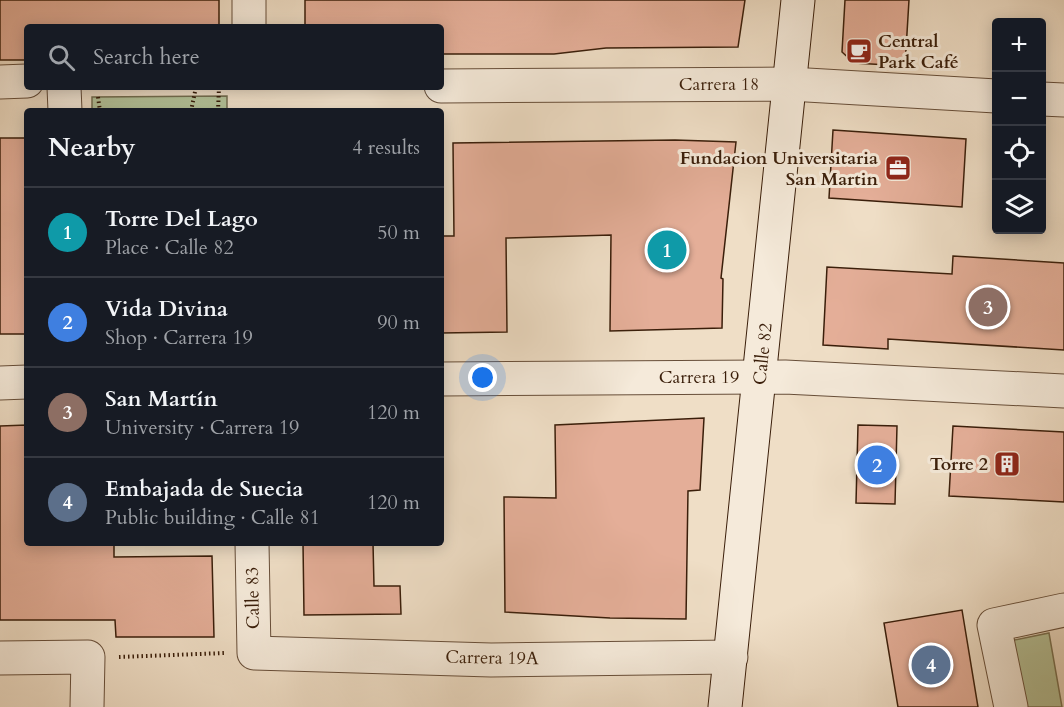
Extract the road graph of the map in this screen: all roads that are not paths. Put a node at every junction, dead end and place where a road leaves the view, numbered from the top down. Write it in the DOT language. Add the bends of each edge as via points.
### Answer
graph roads {
  1 [pos="249,0"];
  2 [pos="798,0"];
  3 [pos="249,24"];
  4 [pos="24,81"];
  5 [pos="0,82"];
  6 [pos="790,84"];
  7 [pos="444,86"];
  8 [pos="64,90"];
  9 [pos="992,96"];
  10 [pos="1046,99"];
  11 [pos="1064,100"];
  12 [pos="65,108"];
  13 [pos="761,377"];
  14 [pos="444,379"];
  15 [pos="24,382"];
  16 [pos="0,383"];
  17 [pos="1064,391"];
  18 [pos="252,546"];
  19 [pos="1064,610"];
  20 [pos="254,653"];
  21 [pos="731,657"];
  22 [pos="0,658"];
  23 [pos="87,707"];
  24 [pos="725,707"];
  25 [pos="1011,707"];
  1 -- 3 [label="street"];
  2 -- 6 [label="street, Calle 82"];
  4 -- 5 [label="street"];
  6 -- 7 [label="street, Carrera 18"];
  6 -- 9 [label="street, Carrera 18"];
  6 -- 13 [label="street, Calle 82"];
  8 -- 12 [label="street"];
  10 -- 11 [label="street"];
  13 -- 14 [label="street, Carrera 19"];
  13 -- 17 [label="street, Carrera 19"];
  13 -- 21 [label="street, Calle 82"];
  15 -- 16 [label="street"];
  18 -- 20 [label="street, Calle 83"];
  19 -- 25 [label="street" via="994,625"];
  20 -- 21 [label="street, Carrera 19A" via="491,660"];
  21 -- 24 [label="street, Calle 82"];
  22 -- 23 [label="street" via="88,657"];
}
